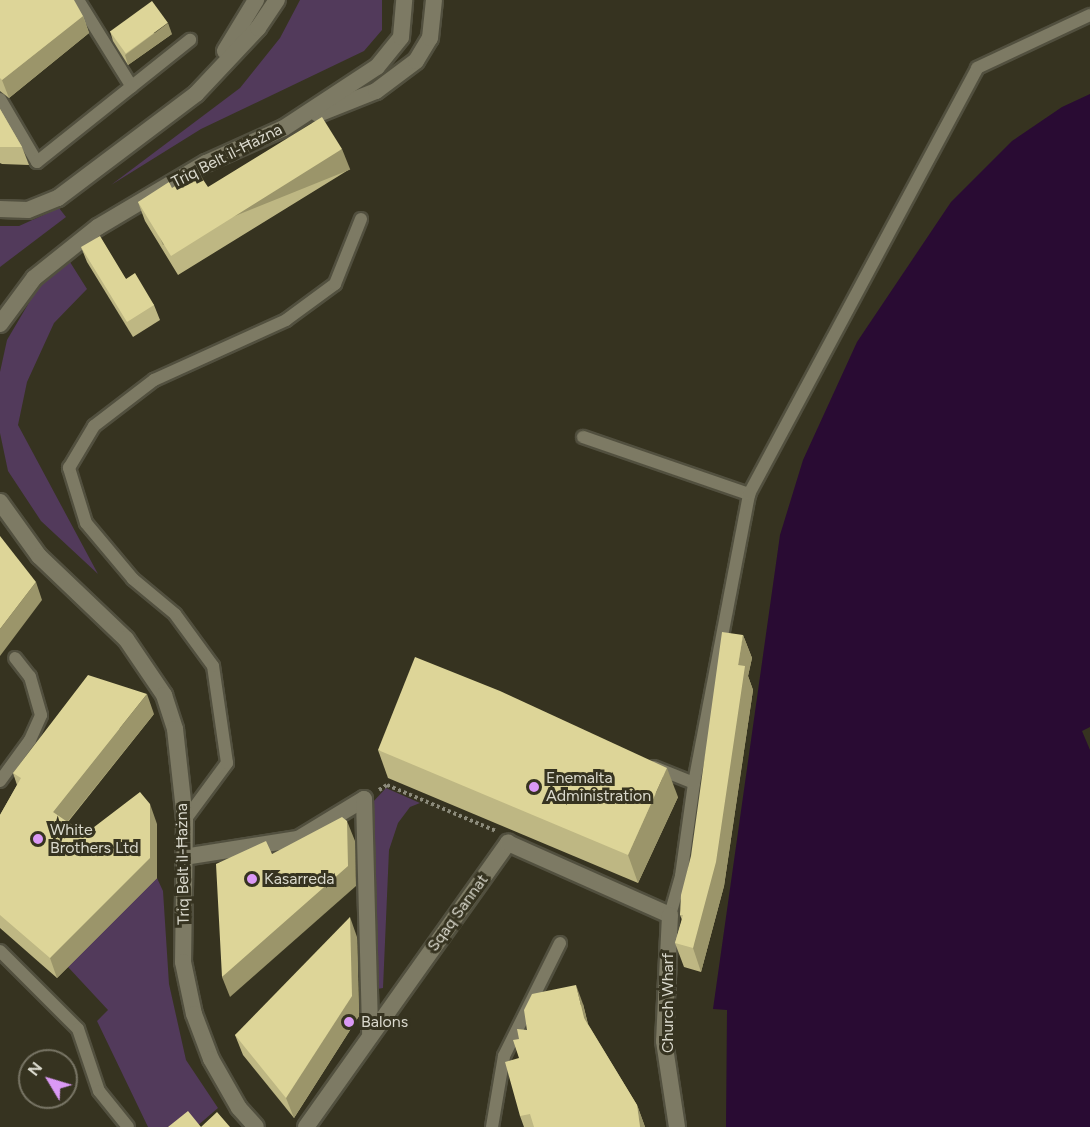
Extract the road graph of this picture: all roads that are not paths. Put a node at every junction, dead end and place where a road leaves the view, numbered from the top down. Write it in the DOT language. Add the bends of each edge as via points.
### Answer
graph roads {
  1 [pos="78,0"];
  2 [pos="256,0"];
  3 [pos="278,0"];
  4 [pos="404,0"];
  5 [pos="434,0"];
  6 [pos="1090,15"];
  7 [pos="190,40"];
  8 [pos="132,87"];
  9 [pos="196,94"];
  10 [pos="0,99"];
  11 [pos="284,128"];
  12 [pos="0,209"];
  13 [pos="361,219"];
  14 [pos="0,324"];
  15 [pos="583,437"];
  16 [pos="749,494"];
  17 [pos="0,502"];
  18 [pos="15,658"];
  19 [pos="639,761"];
  20 [pos="0,780"];
  21 [pos="694,783"];
  22 [pos="185,820"];
  23 [pos="184,857"];
  24 [pos="669,915"];
  25 [pos="560,943"];
  26 [pos="0,951"];
  27 [pos="370,1036"];
  28 [pos="128,1127"];
  29 [pos="256,1127"];
  30 [pos="306,1127"];
  31 [pos="492,1127"];
  32 [pos="677,1127"];
  1 -- 8 [label="lane"];
  2 -- 9 [label="main road" via="247,20"];
  3 -- 9 [label="main road" via="258,28"];
  4 -- 11 [label="main road, Triq Belt il-Ħażna" via="401,37 391,54"];
  5 -- 11 [label="main road" via="430,38 416,61 396,80"];
  6 -- 16 [label="lane" via="977,68"];
  7 -- 8 [label="lane"];
  8 -- 10 [label="lane" via="37,162"];
  9 -- 12 [label="main road" via="58,198 28,210"];
  11 -- 14 [label="main road, Triq Belt il-Ħażna" via="206,163 98,227 34,278"];
  13 -- 22 [label="lane" via="335,284 286,320 154,380 94,426 69,468 86,523 133,579 175,614 213,666 227,763"];
  15 -- 16 [label="lane"];
  16 -- 21 [label="lane"];
  17 -- 22 [label="main road, Triq Belt il-Ħażna" via="39,556 126,639 154,676 175,729"];
  18 -- 20 [label="lane" via="30,677 41,715 30,740"];
  19 -- 21 [label="lane"];
  21 -- 24 [label="lane" via="681,876"];
  22 -- 23 [label="main road, Triq Belt il-Ħażna"];
  23 -- 27 [label="main road" via="298,839 364,799"];
  23 -- 29 [label="main road, Triq Belt il-Ħażna" via="183,962 194,1014 211,1059 239,1108"];
  24 -- 27 [label="main road, Sqaq Sannat" via="508,843"];
  24 -- 32 [label="main road, Church Wharf" via="664,1041"];
  25 -- 31 [label="lane" via="504,1056"];
  26 -- 28 [label="lane" via="78,1029 99,1091"];
  27 -- 30 [label="main road, Sqaq Sannat"];
}
